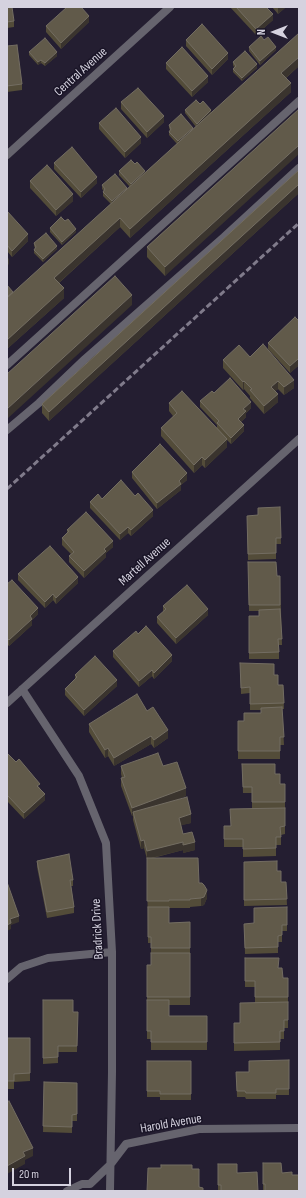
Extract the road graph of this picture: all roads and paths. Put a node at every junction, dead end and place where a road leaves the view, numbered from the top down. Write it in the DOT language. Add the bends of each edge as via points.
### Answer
graph roads {
  1 [pos="170,7"];
  2 [pos="299,102"];
  3 [pos="7,155"];
  4 [pos="299,168"];
  5 [pos="7,365"];
  6 [pos="7,430"];
  7 [pos="299,439"];
  8 [pos="22,689"];
  9 [pos="7,703"];
  10 [pos="112,952"];
  11 [pos="7,979"];
  12 [pos="299,1128"];
  13 [pos="110,1166"];
  14 [pos="67,1191"];
  15 [pos="110,1191"];
  1 -- 3 [label="street, Central Avenue"];
  2 -- 5 [label="street"];
  4 -- 6 [label="street"];
  7 -- 8 [label="street, Martell Avenue"];
  8 -- 9 [label="street, Martell Avenue"];
  8 -- 10 [label="street, Bradrick Drive" via="79,776 106,843"];
  10 -- 11 [label="street" via="48,958 21,967"];
  10 -- 13 [label="street, Bradrick Drive"];
  12 -- 13 [label="street, Harold Avenue" via="199,1129 126,1144"];
  13 -- 14 [label="street, Harold Avenue" via="90,1184 82,1184"];
  13 -- 15 [label="street, Bradrick Drive"];
}
